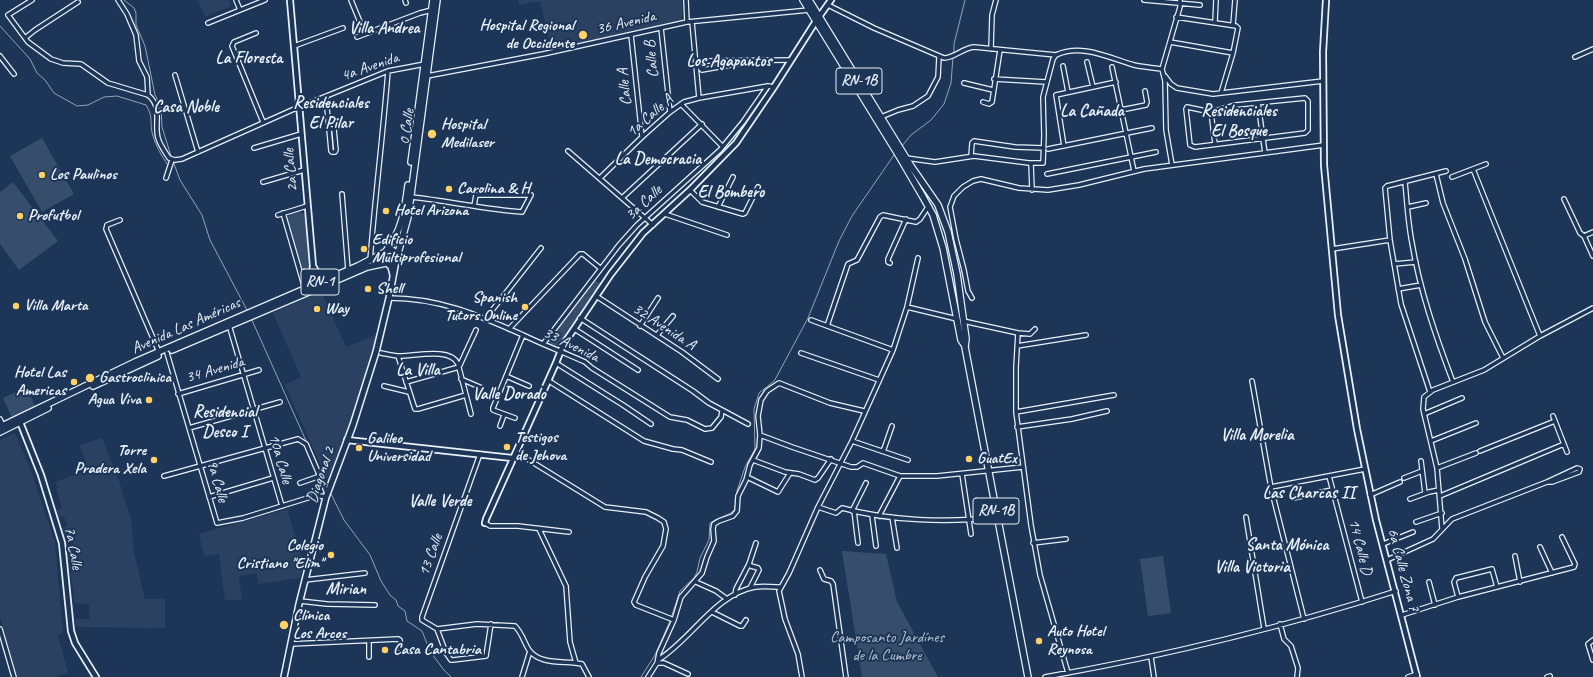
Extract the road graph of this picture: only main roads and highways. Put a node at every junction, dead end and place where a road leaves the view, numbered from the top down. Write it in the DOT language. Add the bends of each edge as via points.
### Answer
graph roads {
  1 [pos="433,0"];
  2 [pos="437,0"];
  3 [pos="803,0"];
  4 [pos="809,0"];
  5 [pos="818,19"];
  6 [pos="899,150"];
  7 [pos="386,252"];
  8 [pos="396,259"];
  9 [pos="387,263"];
  10 [pos="392,284"];
  11 [pos="254,312"];
  12 [pos="244,317"];
  13 [pos="960,320"];
  14 [pos="2,427"];
  15 [pos="0,432"];
  16 [pos="284,677"];
  17 [pos="1028,677"];
  1 -- 7 [label="main road, 0 Calle / RN-1" via="404,216 395,239"];
  2 -- 8 [label="main road, 0 Calle" via="406,226"];
  3 -- 5 [label="main road, RN-1B"];
  4 -- 5 [label="main road, RN-1B"];
  5 -- 6 [label="main road, RN-1B"];
  5 -- 6 [label="main road, RN-1B" via="881,116"];
  6 -- 13 [label="main road, RN-1B" via="939,235"];
  6 -- 13 [label="main road, RN-1B" via="935,200 943,217 960,295"];
  7 -- 8 [label="main road" via="394,252"];
  7 -- 9 [label="main road" via="383,257"];
  7 -- 11 [label="main road, Avenida Las Américas / RN-1"];
  8 -- 9 [label="main road, RN-1" via="392,264"];
  8 -- 10 [label="main road, Diagonal 2"];
  9 -- 10 [label="main road, Diagonal 2" via="392,270"];
  9 -- 11 [label="main road, Avenida Las Américas / RN-1" via="359,270"];
  10 -- 16 [label="main road, Diagonal 2" via="366,387 326,495"];
  11 -- 12 [label="main road, Avenida Las Américas"];
  12 -- 14 [label="main road, Avenida Las Américas" via="120,369"];
  12 -- 15 [label="main road, Avenida Las Américas" via="97,384"];
  13 -- 17 [label="main road, RN-1B" via="966,339 964,346"];
}
